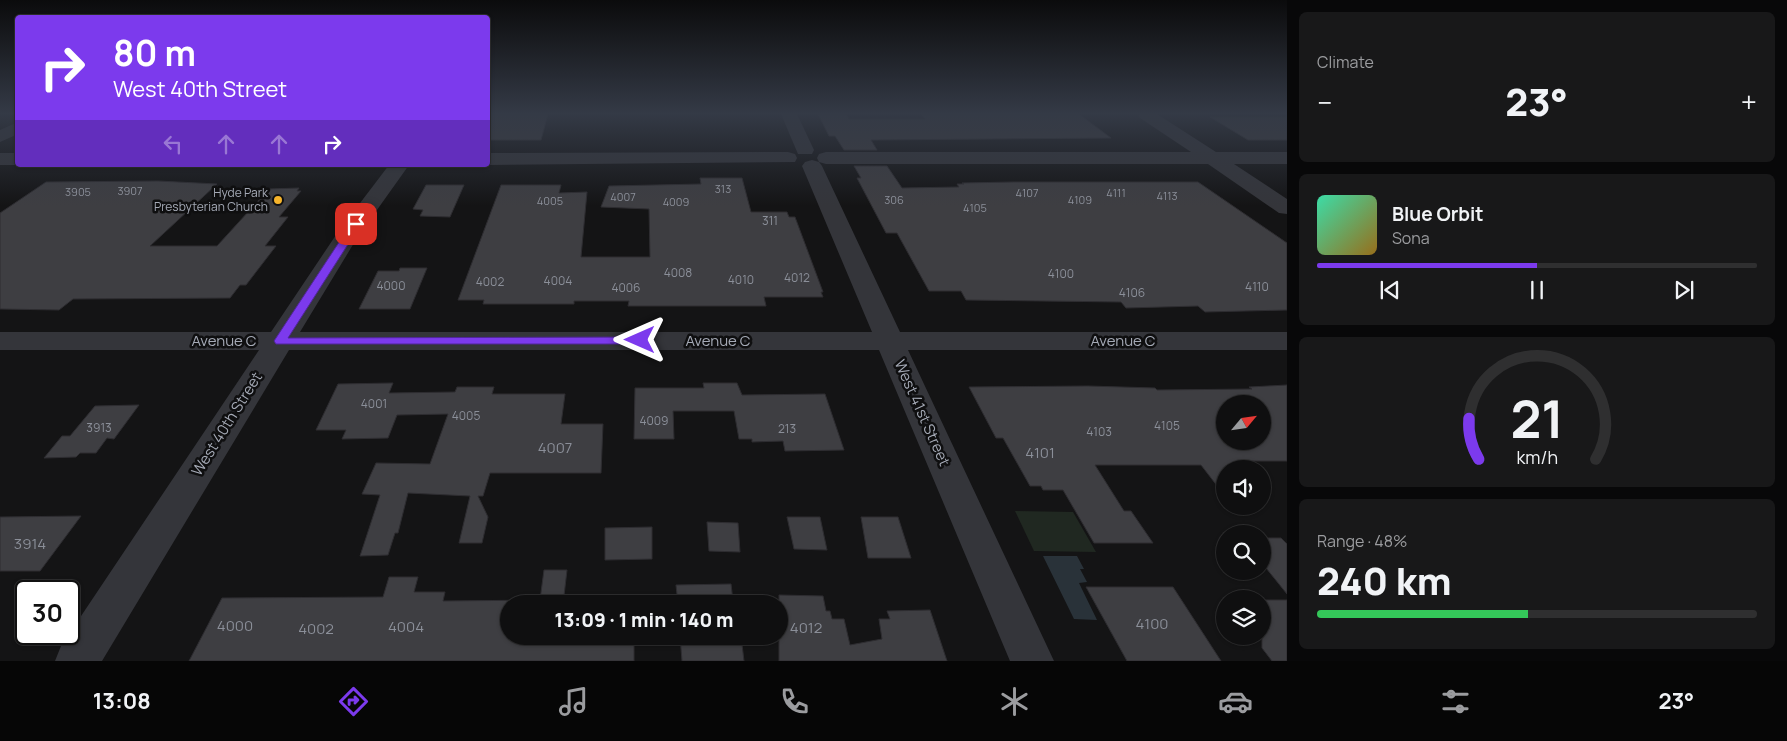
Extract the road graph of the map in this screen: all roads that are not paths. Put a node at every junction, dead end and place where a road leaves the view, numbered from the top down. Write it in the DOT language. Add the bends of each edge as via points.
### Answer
graph roads {
  1 [pos="802,145"];
  2 [pos="1194,145"];
  3 [pos="808,158"];
  4 [pos="1214,158"];
  5 [pos="1287,158"];
  6 [pos="0,159"];
  7 [pos="15,159"];
  8 [pos="490,159"];
  9 [pos="398,167"];
  10 [pos="1287,208"];
  11 [pos="0,341"];
  12 [pos="280,341"];
  13 [pos="890,341"];
  14 [pos="1287,341"];
  15 [pos="77,661"];
  16 [pos="1032,661"];
  1 -- 3 [label="street, West 41st Street"];
  2 -- 4 [label="street"];
  3 -- 4 [label="street"];
  3 -- 8 [label="street"];
  3 -- 13 [label="street, West 41st Street"];
  4 -- 5 [label="street"];
  4 -- 10 [label="street"];
  6 -- 7 [label="street"];
  9 -- 12 [label="street, West 40th Street" via="346,237"];
  11 -- 12 [label="street, Avenue C"];
  12 -- 13 [label="street, Avenue C"];
  12 -- 15 [label="street, West 40th Street"];
  13 -- 14 [label="street, Avenue C"];
  13 -- 16 [label="street, West 41st Street"];
}
